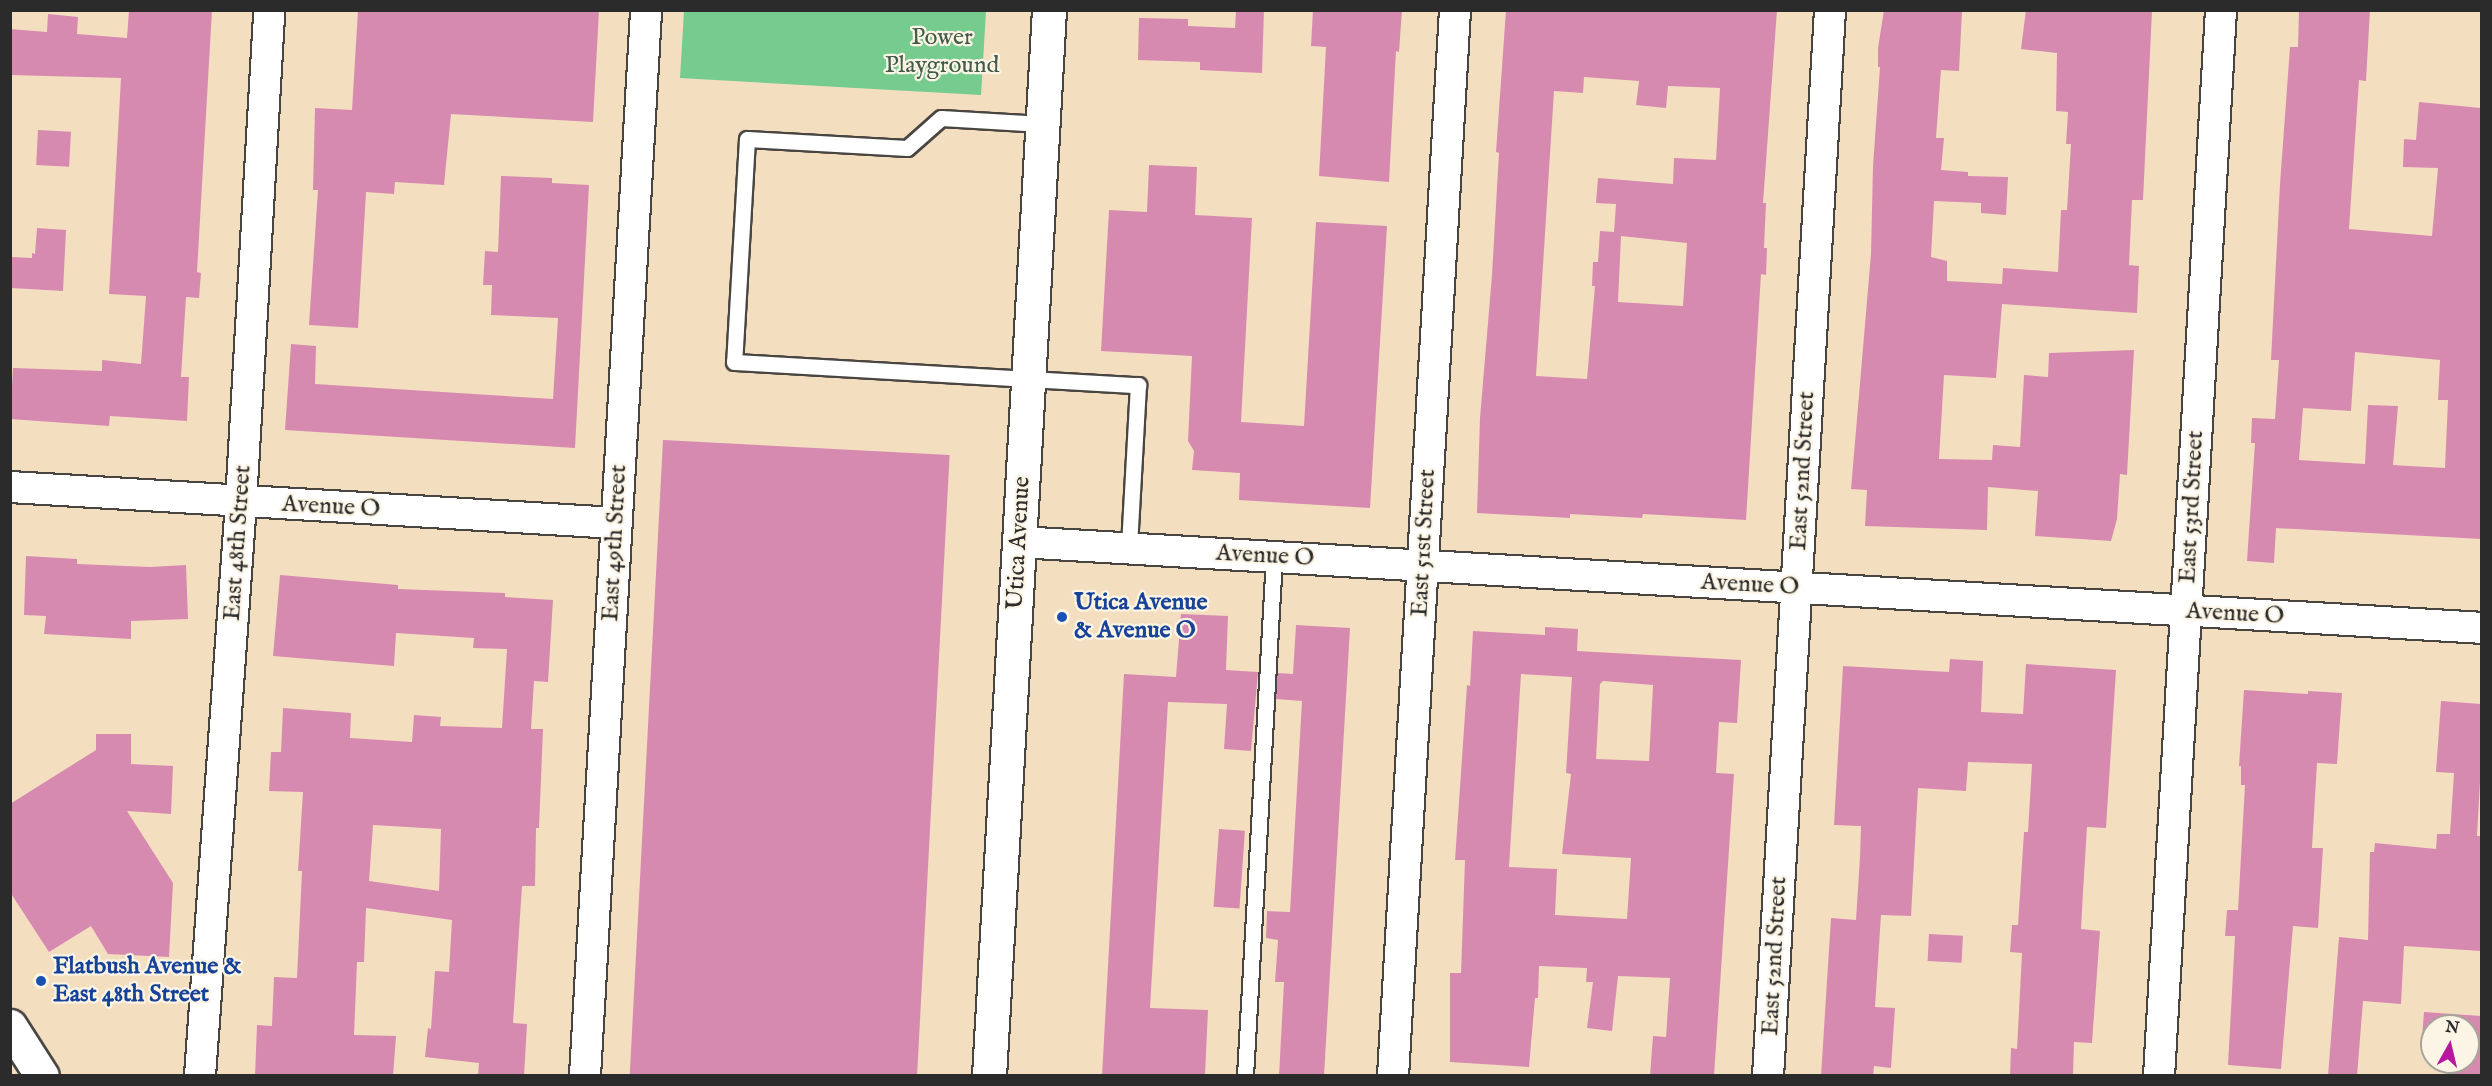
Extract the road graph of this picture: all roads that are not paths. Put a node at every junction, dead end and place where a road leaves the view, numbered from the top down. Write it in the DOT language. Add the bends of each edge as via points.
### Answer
graph roads {
  1 [pos="269,10"];
  2 [pos="646,10"];
  3 [pos="1049,10"];
  4 [pos="1455,10"];
  5 [pos="1830,10"];
  6 [pos="2221,10"];
  7 [pos="1042,124"];
  8 [pos="1028,379"];
  9 [pos="10,487"];
  10 [pos="241,502"];
  11 [pos="616,523"];
  12 [pos="1019,542"];
  13 [pos="1129,548"];
  14 [pos="1274,557"];
  15 [pos="1423,566"];
  16 [pos="1796,588"];
  17 [pos="2186,611"];
  18 [pos="2481,628"];
  19 [pos="10,1026"];
  20 [pos="42,1076"];
  21 [pos="200,1076"];
  22 [pos="585,1076"];
  23 [pos="989,1076"];
  24 [pos="1245,1076"];
  25 [pos="1393,1076"];
  26 [pos="1768,1076"];
  27 [pos="2158,1076"];
  1 -- 10 [label="street, East 48th Street"];
  2 -- 11 [label="street, East 49th Street"];
  3 -- 7 [label="main road, Utica Avenue"];
  4 -- 15 [label="street, East 51st Street"];
  5 -- 16 [label="street, East 52nd Street"];
  6 -- 17 [label="street, East 53rd Street"];
  7 -- 8 [label="main road, Utica Avenue"];
  7 -- 8 [label="lane" via="941,118 907,148 747,139 734,362"];
  8 -- 12 [label="main road, Utica Avenue"];
  8 -- 13 [label="lane" via="1138,385"];
  9 -- 10 [label="street, Avenue O"];
  10 -- 11 [label="street, Avenue O"];
  10 -- 21 [label="street, East 48th Street"];
  11 -- 22 [label="street, East 49th Street"];
  12 -- 13 [label="street, Avenue O"];
  12 -- 23 [label="main road, Utica Avenue"];
  13 -- 14 [label="street, Avenue O"];
  14 -- 15 [label="street, Avenue O"];
  14 -- 24 [label="lane"];
  15 -- 16 [label="street, Avenue O"];
  15 -- 25 [label="street, East 51st Street"];
  16 -- 17 [label="street, Avenue O"];
  16 -- 26 [label="street, East 52nd Street"];
  17 -- 18 [label="street, Avenue O"];
  17 -- 27 [label="street, East 53rd Street"];
  19 -- 20 [label="main road"];
}
